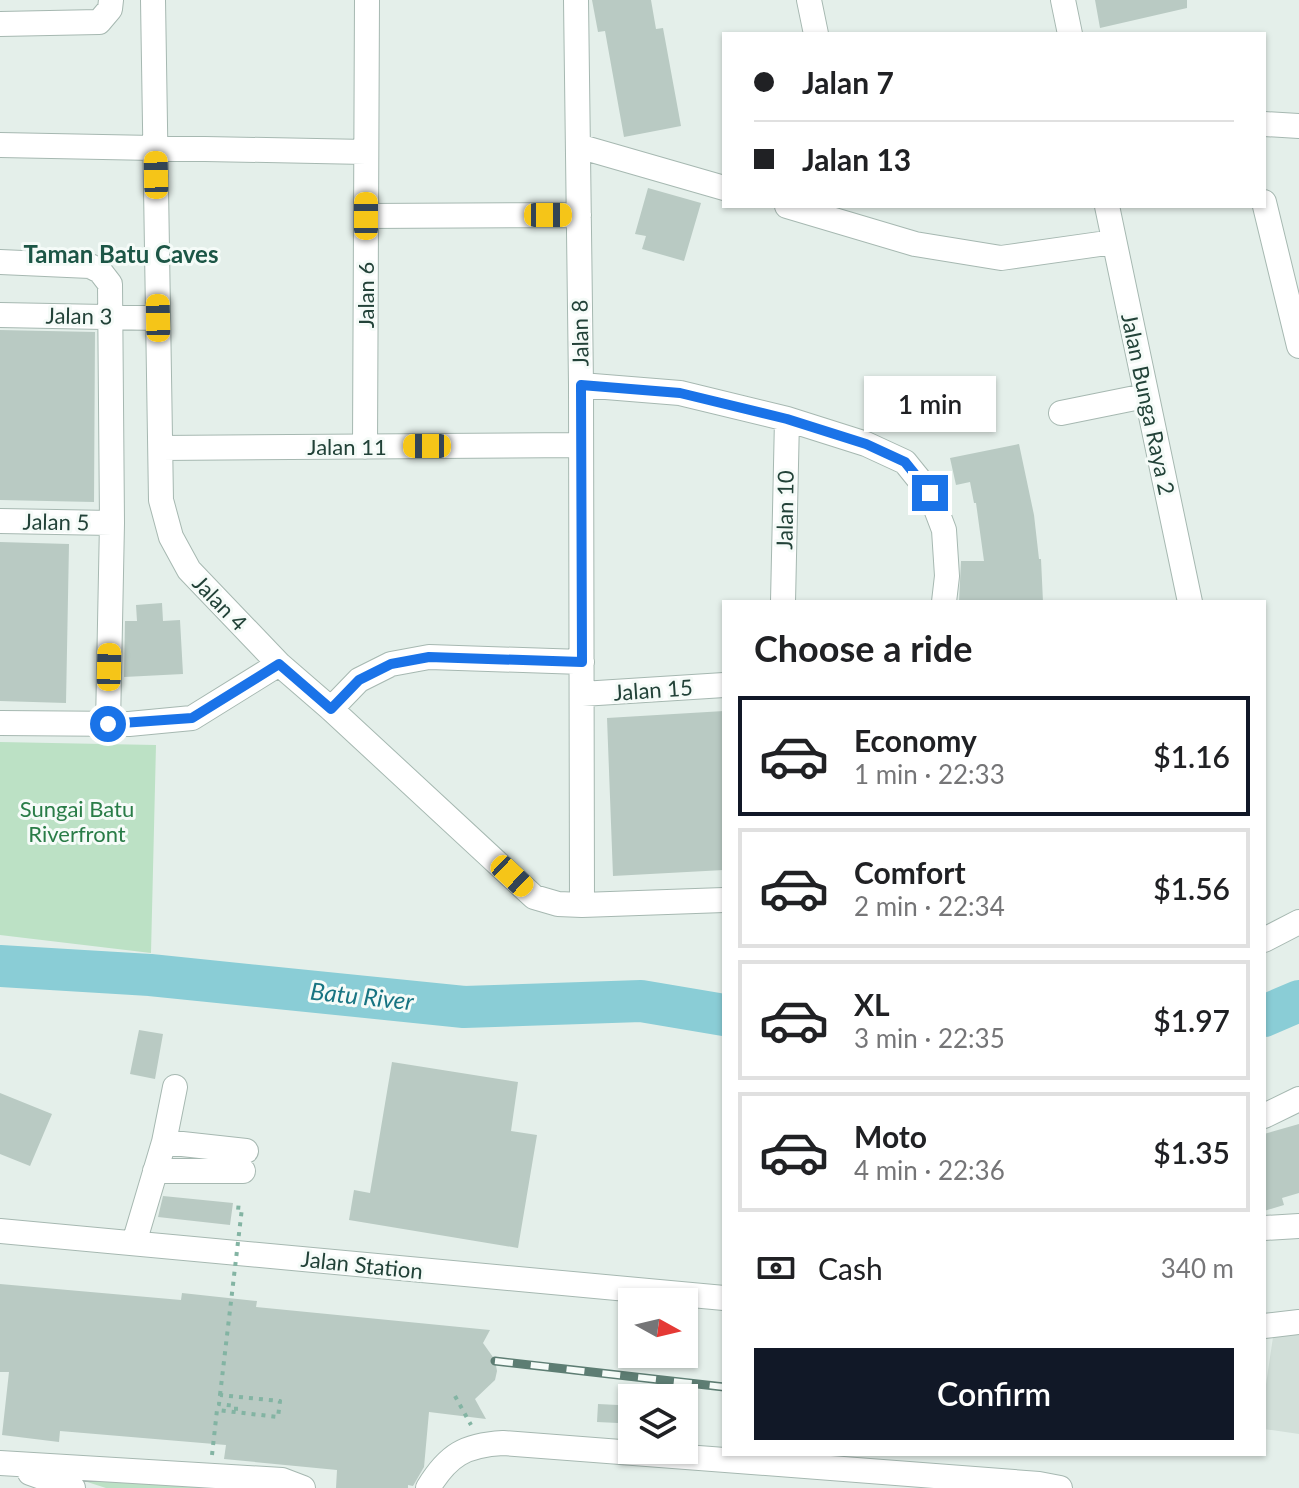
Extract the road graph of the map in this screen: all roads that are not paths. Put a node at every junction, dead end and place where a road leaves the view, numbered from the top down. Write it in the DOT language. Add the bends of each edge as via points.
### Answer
graph roads {
  1 [pos="111,0"];
  2 [pos="153,0"];
  3 [pos="367,0"];
  4 [pos="576,0"];
  5 [pos="809,0"];
  6 [pos="1063,0"];
  7 [pos="0,24"];
  8 [pos="816,32"];
  9 [pos="1070,32"];
  10 [pos="1266,124"];
  11 [pos="1299,126"];
  12 [pos="0,145"];
  13 [pos="578,146"];
  14 [pos="155,147"];
  15 [pos="366,152"];
  16 [pos="722,187"];
  17 [pos="800,208"];
  18 [pos="1107,208"];
  19 [pos="1265,208"];
  20 [pos="827,212"];
  21 [pos="579,215"];
  22 [pos="366,216"];
  23 [pos="1114,242"];
  24 [pos="0,262"];
  25 [pos="0,315"];
  26 [pos="112,317"];
  27 [pos="158,318"];
  28 [pos="1299,346"];
  29 [pos="581,385"];
  30 [pos="1145,396"];
  31 [pos="1061,413"];
  32 [pos="787,419"];
  33 [pos="581,445"];
  34 [pos="365,447"];
  35 [pos="161,448"];
  36 [pos="0,521"];
  37 [pos="112,523"];
  38 [pos="783,600"];
  39 [pos="944,600"];
  40 [pos="1190,600"];
  41 [pos="582,662"];
  42 [pos="279,664"];
  43 [pos="722,685"];
  44 [pos="582,694"];
  45 [pos="331,709"];
  46 [pos="0,723"];
  47 [pos="108,724"];
  48 [pos="722,900"];
  49 [pos="582,905"];
  50 [pos="1299,922"];
  51 [pos="1266,939"];
  52 [pos="175,1087"];
  53 [pos="1299,1099"];
  54 [pos="1266,1115"];
  55 [pos="164,1142"];
  56 [pos="155,1171"];
  57 [pos="1299,1226"];
  58 [pos="1266,1228"];
  59 [pos="0,1231"];
  60 [pos="134,1243"];
  61 [pos="722,1298"];
  62 [pos="1299,1322"];
  63 [pos="1266,1326"];
  64 [pos="0,1463"];
  65 [pos="73,1488"];
  66 [pos="303,1488"];
  67 [pos="428,1488"];
  68 [pos="1060,1488"];
  1 -- 7 [label="street" via="99,22"];
  2 -- 14 [label="street, Jalan 4"];
  3 -- 15 [label="street, Jalan 6"];
  4 -- 13 [label="street, Jalan 8"];
  5 -- 8 [label="street"];
  6 -- 9 [label="street"];
  10 -- 11 [label="street"];
  12 -- 14 [label="street"];
  13 -- 16 [label="street"];
  13 -- 21 [label="street, Jalan 8"];
  14 -- 15 [label="street"];
  14 -- 27 [label="street, Jalan 4"];
  15 -- 22 [label="street, Jalan 6"];
  17 -- 20 [label="street"];
  18 -- 23 [label="street, Jalan Bunga Raya 2"];
  19 -- 28 [label="street"];
  20 -- 23 [label="street" via="915,244 1001,258"];
  21 -- 22 [label="street"];
  21 -- 29 [label="street, Jalan 8"];
  22 -- 34 [label="street, Jalan 6"];
  23 -- 30 [label="street, Jalan Bunga Raya 2"];
  24 -- 26 [label="street" via="90,266 110,284"];
  25 -- 26 [label="street, Jalan 3"];
  26 -- 27 [label="street, Jalan 3"];
  26 -- 37 [label="street"];
  27 -- 35 [label="street, Jalan 4"];
  29 -- 32 [label="street" via="680,393"];
  29 -- 33 [label="street, Jalan 8"];
  30 -- 31 [label="street"];
  30 -- 40 [label="street, Jalan Bunga Raya 2"];
  32 -- 38 [label="street, Jalan 10"];
  32 -- 39 [label="street" via="905,462 930,493 944,530"];
  33 -- 34 [label="street, Jalan 11"];
  33 -- 41 [label="street, Jalan 8"];
  34 -- 35 [label="street, Jalan 11"];
  35 -- 42 [label="street, Jalan 4" via="161,500 171,537 189,570"];
  36 -- 37 [label="street, Jalan 5"];
  37 -- 47 [label="street"];
  41 -- 44 [label="street, Jalan 8"];
  41 -- 45 [label="street" via="429,657 391,664 359,680"];
  42 -- 45 [label="street, Jalan 4"];
  42 -- 47 [label="street" via="192,718"];
  43 -- 44 [label="street, Jalan 15"];
  44 -- 49 [label="street, Jalan 8"];
  45 -- 49 [label="street, Jalan 4" via="534,897"];
  46 -- 47 [label="street"];
  48 -- 49 [label="street, Jalan 4"];
  50 -- 51 [label="street"];
  52 -- 55 [label="street"];
  53 -- 54 [label="street"];
  55 -- 56 [label="street"];
  55 -- 56 [label="street" via="244,1161"];
  56 -- 60 [label="street"];
  57 -- 58 [label="street"];
  59 -- 60 [label="street, Jalan Station"];
  60 -- 61 [label="street, Jalan Station"];
  62 -- 63 [label="street"];
  64 -- 65 [label="street"];
  64 -- 66 [label="street" via="282,1480"];
  67 -- 68 [label="street" via="451,1459 482,1444"];
}
